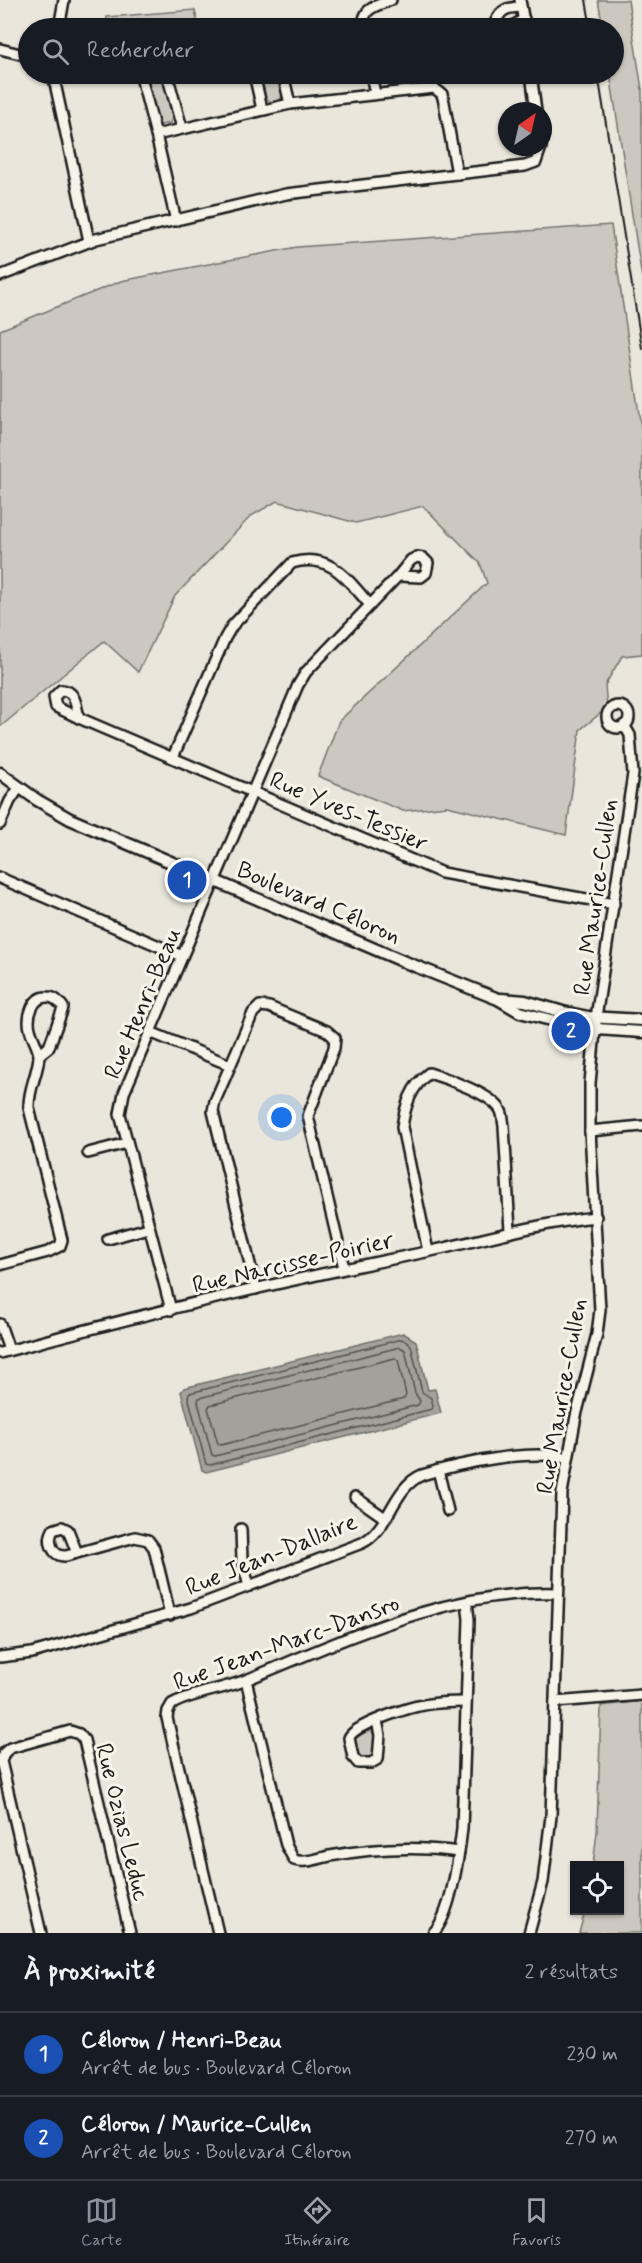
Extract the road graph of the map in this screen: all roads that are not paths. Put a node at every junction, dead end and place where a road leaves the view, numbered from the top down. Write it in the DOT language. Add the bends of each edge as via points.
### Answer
graph roads {
  1 [pos="64,0"];
  2 [pos="391,0"];
  3 [pos="521,3"];
  4 [pos="61,18"];
  5 [pos="363,18"];
  6 [pos="497,18"];
  7 [pos="523,18"];
  8 [pos="0,49"];
  9 [pos="18,54"];
  10 [pos="55,84"];
  11 [pos="143,84"];
  12 [pos="170,84"];
  13 [pos="256,84"];
  14 [pos="285,84"];
  15 [pos="373,84"];
  16 [pos="532,84"];
  17 [pos="375,94"];
  18 [pos="535,102"];
  19 [pos="290,104"];
  20 [pos="262,109"];
  21 [pos="182,129"];
  22 [pos="156,135"];
  23 [pos="538,156"];
  24 [pos="457,174"];
  25 [pos="176,221"];
  26 [pos="89,241"];
  27 [pos="0,276"];
  28 [pos="398,576"];
  29 [pos="370,605"];
  30 [pos="79,718"];
  31 [pos="624,725"];
  32 [pos="173,757"];
  33 [pos="0,773"];
  34 [pos="19,788"];
  35 [pos="253,792"];
  36 [pos="0,824"];
  37 [pos="0,878"];
  38 [pos="214,880"];
  39 [pos="614,904"];
  40 [pos="182,956"];
  41 [pos="498,999"];
  42 [pos="597,1018"];
  43 [pos="642,1020"];
  44 [pos="595,1030"];
  45 [pos="150,1032"];
  46 [pos="642,1032"];
  47 [pos="39,1055"];
  48 [pos="231,1065"];
  49 [pos="642,1126"];
  50 [pos="590,1131"];
  51 [pos="127,1143"];
  52 [pos="88,1153"];
  53 [pos="596,1217"];
  54 [pos="148,1228"];
  55 [pos="510,1232"];
  56 [pos="108,1239"];
  57 [pos="428,1251"];
  58 [pos="0,1265"];
  59 [pos="344,1268"];
  60 [pos="256,1289"];
  61 [pos="171,1310"];
  62 [pos="0,1323"];
  63 [pos="5,1351"];
  64 [pos="567,1458"];
  65 [pos="438,1470"];
  66 [pos="355,1497"];
  67 [pos="448,1511"];
  68 [pos="385,1518"];
  69 [pos="241,1529"];
  70 [pos="77,1553"];
  71 [pos="249,1586"];
  72 [pos="558,1593"];
  73 [pos="467,1602"];
  74 [pos="170,1615"];
  75 [pos="0,1657"];
  76 [pos="246,1680"];
  77 [pos="642,1695"];
  78 [pos="466,1702"];
  79 [pos="555,1702"];
  80 [pos="377,1721"];
  81 [pos="459,1852"];
  82 [pos="42,1933"];
  83 [pos="130,1933"];
  84 [pos="218,1933"];
  85 [pos="433,1933"];
  86 [pos="529,1933"];
  1 -- 4 [label="street"];
  2 -- 5 [label="street" via="367,10"];
  3 -- 6 [label="street" via="500,11"];
  3 -- 7 [label="street"];
  8 -- 9 [label="street"];
  10 -- 26 [label="street"];
  11 -- 22 [label="street"];
  12 -- 21 [label="street"];
  13 -- 20 [label="street"];
  14 -- 19 [label="street"];
  15 -- 17 [label="street"];
  16 -- 18 [label="street"];
  17 -- 19 [label="street"];
  17 -- 24 [label="street" via="434,88 442,94"];
  19 -- 20 [label="street"];
  20 -- 21 [label="street"];
  21 -- 22 [label="street"];
  22 -- 25 [label="street"];
  23 -- 24 [label="street" via="536,162 525,166"];
  24 -- 25 [label="street" via="286,194"];
  25 -- 26 [label="street"];
  26 -- 27 [label="street"];
  28 -- 29 [label="street, Rue Henri-Beau"];
  29 -- 32 [label="street" via="339,571 327,564 306,559 292,563 232,626"];
  29 -- 35 [label="street, Rue Henri-Beau" via="306,672"];
  30 -- 32 [label="street, Rue Yves-Tessier"];
  31 -- 39 [label="street, Rue Maurice-Cullen" via="630,735 633,774"];
  32 -- 35 [label="street, Rue Yves-Tessier"];
  33 -- 34 [label="street, Boulevard Céloron"];
  34 -- 36 [label="street"];
  34 -- 38 [label="street, Boulevard Céloron" via="62,815"];
  35 -- 38 [label="street, Rue Henri-Beau"];
  35 -- 39 [label="street, Rue Yves-Tessier" via="442,873"];
  37 -- 40 [label="street"];
  38 -- 40 [label="street, Rue Henri-Beau"];
  38 -- 41 [label="street, Boulevard Céloron"];
  39 -- 42 [label="street, Rue Maurice-Cullen"];
  40 -- 45 [label="street, Rue Henri-Beau"];
  41 -- 42 [label="street, Boulevard Céloron" via="525,1001"];
  41 -- 44 [label="street, Boulevard Céloron" via="520,1012"];
  42 -- 43 [label="street, Boulevard Céloron"];
  42 -- 44 [label="street, Rue Maurice-Cullen"];
  44 -- 46 [label="street, Boulevard Céloron"];
  44 -- 50 [label="street, Rue Maurice-Cullen"];
  45 -- 48 [label="street"];
  45 -- 51 [label="street, Rue Henri-Beau" via="124,1093 120,1114"];
  47 -- 47 [label="street" via="49,1047 63,1011 59,1001 50,996 35,1001 30,1016 29,1026"];
  47 -- 58 [label="street" via="28,1096 29,1108 62,1240 60,1246 48,1252"];
  48 -- 59 [label="street" via="253,1012 260,1006 327,1031 335,1038 308,1116"];
  48 -- 60 [label="street" via="213,1111"];
  49 -- 50 [label="street"];
  50 -- 53 [label="street, Rue Maurice-Cullen"];
  51 -- 52 [label="street"];
  51 -- 54 [label="street, Rue Henri-Beau"];
  53 -- 55 [label="street, Rue Narcisse-Poirier"];
  53 -- 64 [label="street, Rue Maurice-Cullen" via="599,1321"];
  54 -- 56 [label="street"];
  54 -- 61 [label="street, Rue Henri-Beau"];
  55 -- 57 [label="street, Rue Narcisse-Poirier"];
  55 -- 57 [label="street" via="501,1110 489,1099 429,1073 417,1081 402,1127"];
  57 -- 59 [label="street, Rue Narcisse-Poirier"];
  59 -- 60 [label="street, Rue Narcisse-Poirier"];
  60 -- 61 [label="street, Rue Narcisse-Poirier"];
  61 -- 63 [label="street, Rue Narcisse-Poirier"];
  62 -- 63 [label="street"];
  64 -- 65 [label="street, Rue Jean-Dallaire" via="517,1456"];
  64 -- 72 [label="street, Rue Maurice-Cullen"];
  65 -- 67 [label="street"];
  65 -- 68 [label="street, Rue Jean-Dallaire" via="415,1478"];
  66 -- 68 [label="street"];
  68 -- 71 [label="street, Rue Jean-Dallaire" via="366,1542"];
  69 -- 71 [label="street" via="242,1560"];
  70 -- 74 [label="street" via="135,1537 148,1540 154,1548"];
  71 -- 74 [label="street, Rue Jean-Dallaire"];
  72 -- 73 [label="street, Rue Jean-Marc-Dansro" via="506,1594"];
  72 -- 79 [label="street, Rue Maurice-Cullen"];
  73 -- 76 [label="street, Rue Jean-Marc-Dansro" via="396,1621"];
  73 -- 78 [label="street"];
  74 -- 75 [label="street, Rue Jean-Dallaire" via="32,1653"];
  76 -- 81 [label="street" via="286,1845 294,1860 386,1849"];
  76 -- 84 [label="street, Rue Jean-Marc-Dansro" via="177,1701 167,1714"];
  77 -- 79 [label="street"];
  78 -- 80 [label="street" via="420,1706"];
  78 -- 81 [label="street" via="464,1810"];
  79 -- 86 [label="street, Rue Maurice-Cullen" via="548,1848"];
  80 -- 80 [label="street" via="379,1758 360,1764 353,1759 349,1736"];
  81 -- 85 [label="street" via="449,1898"];
  82 -- 83 [label="street, Rue Ozias Leduc" via="1,1761 10,1748 70,1731 84,1740"];
}
